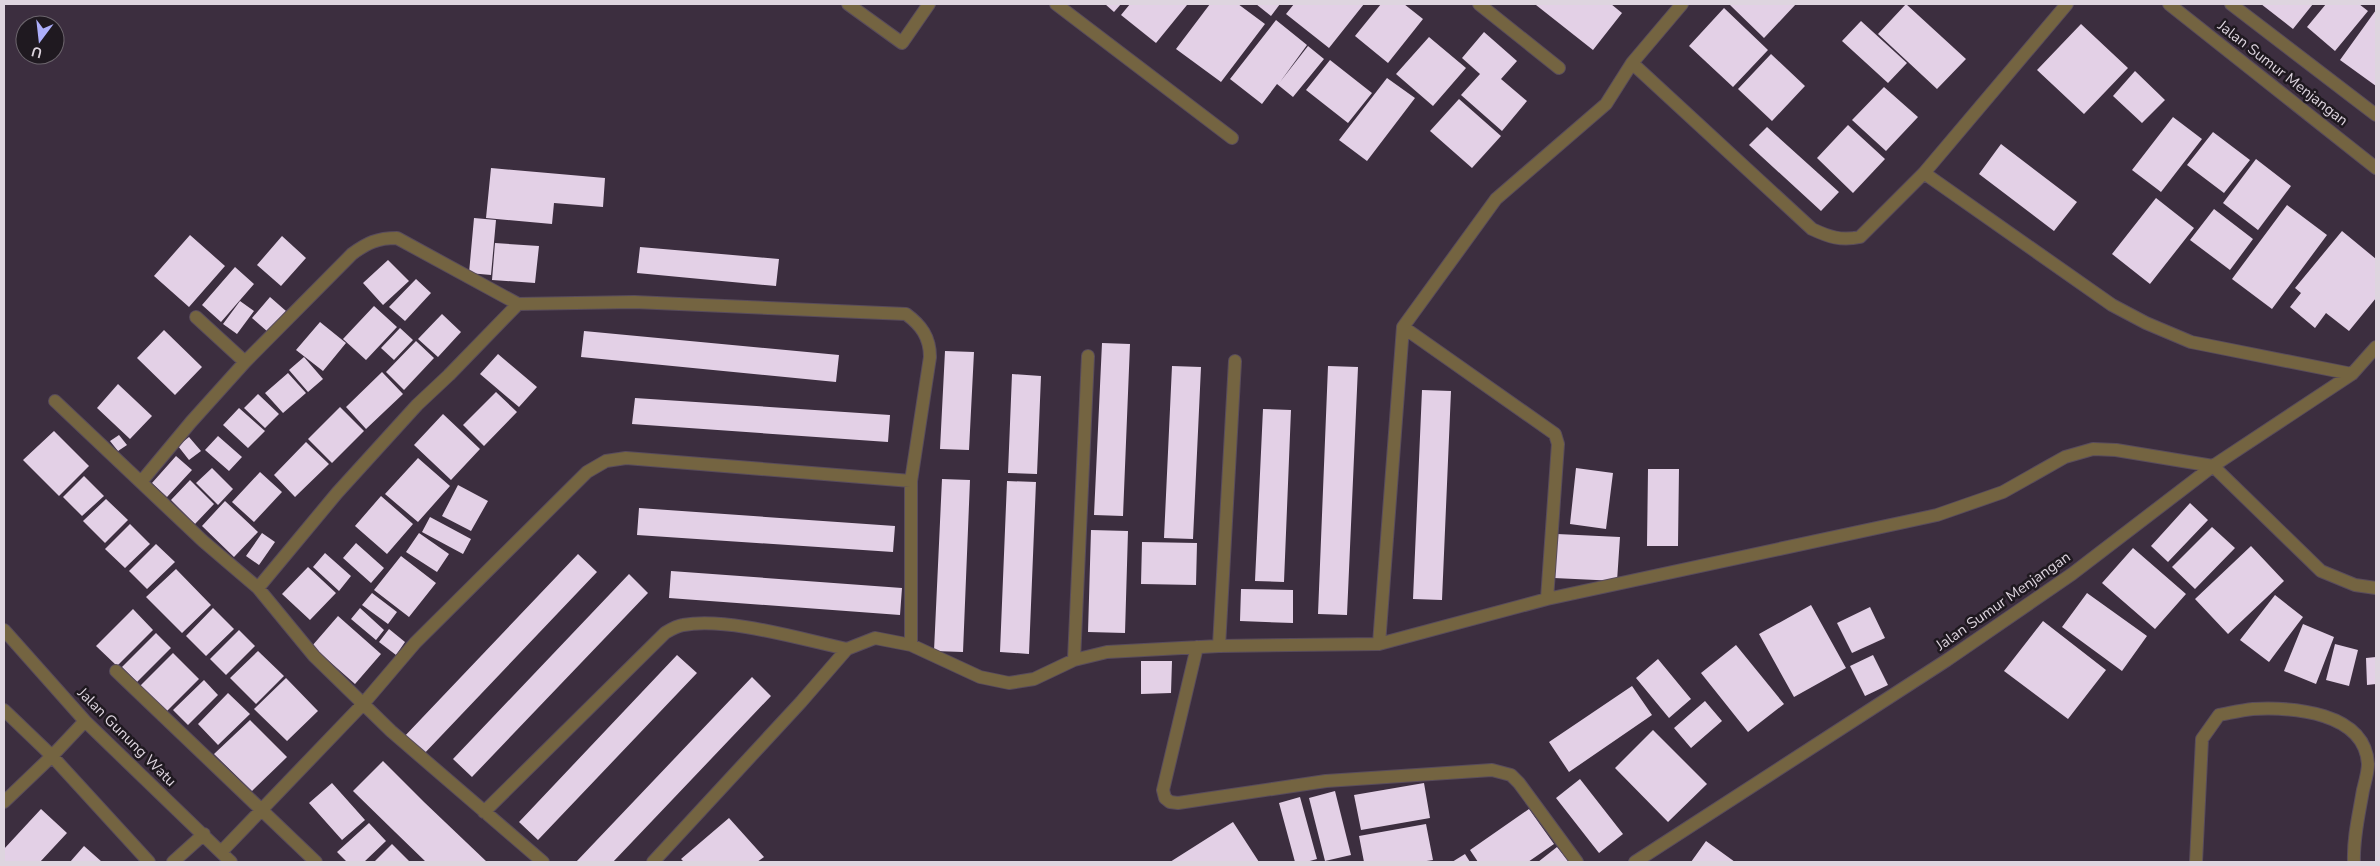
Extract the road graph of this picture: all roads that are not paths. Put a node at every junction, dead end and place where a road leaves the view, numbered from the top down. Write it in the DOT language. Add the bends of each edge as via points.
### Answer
graph roads {
  1 [pos="848,4"];
  2 [pos="929,4"];
  3 [pos="1056,4"];
  4 [pos="1479,4"];
  5 [pos="1682,4"];
  6 [pos="2067,4"];
  7 [pos="2169,4"];
  8 [pos="2231,4"];
  9 [pos="1632,63"];
  10 [pos="1558,68"];
  11 [pos="2376,115"];
  12 [pos="1232,138"];
  13 [pos="2376,168"];
  14 [pos="1924,173"];
  15 [pos="518,304"];
  16 [pos="196,316"];
  17 [pos="1403,327"];
  18 [pos="2376,347"];
  19 [pos="1088,356"];
  20 [pos="1235,361"];
  21 [pos="245,362"];
  22 [pos="2352,374"];
  23 [pos="55,401"];
  24 [pos="2213,466"];
  25 [pos="911,481"];
  26 [pos="141,482"];
  27 [pos="258,588"];
  28 [pos="2376,588"];
  29 [pos="1547,599"];
  30 [pos="4,630"];
  31 [pos="1379,644"];
  32 [pos="911,645"];
  33 [pos="1219,646"];
  34 [pos="1198,647"];
  35 [pos="847,649"];
  36 [pos="1074,660"];
  37 [pos="116,671"];
  38 [pos="363,704"];
  39 [pos="4,710"];
  40 [pos="84,721"];
  41 [pos="52,756"];
  42 [pos="4,802"];
  43 [pos="261,810"];
  44 [pos="484,812"];
  45 [pos="204,834"];
  46 [pos="222,852"];
  47 [pos="1649,858"];
  48 [pos="149,862"];
  49 [pos="173,862"];
  50 [pos="231,862"];
  51 [pos="316,862"];
  52 [pos="543,862"];
  53 [pos="653,862"];
  54 [pos="1577,862"];
  55 [pos="1635,862"];
  56 [pos="2196,862"];
  57 [pos="2354,862"];
  1 -- 2 [label="street" via="902,43"];
  3 -- 12 [label="street"];
  4 -- 10 [label="street"];
  5 -- 9 [label="street"];
  6 -- 14 [label="street"];
  7 -- 13 [label="street, Jalan Sumur Menjangan"];
  8 -- 11 [label="street"];
  9 -- 14 [label="street" via="1812,229 1833,238 1847,240 1860,237"];
  9 -- 17 [label="street" via="1606,104 1496,199"];
  14 -- 22 [label="street" via="2112,305 2146,323 2190,342"];
  15 -- 21 [label="street" via="397,238 382,238 367,242 352,254"];
  15 -- 25 [label="street" via="634,302 906,314 917,323 930,344"];
  15 -- 27 [label="street" via="450,376 417,405 337,493"];
  16 -- 21 [label="street"];
  17 -- 29 [label="street" via="1555,434 1558,444"];
  17 -- 31 [label="street"];
  18 -- 22 [label="street, Jalan Sumur Menjangan"];
  19 -- 36 [label="street"];
  20 -- 33 [label="street"];
  21 -- 26 [label="street"];
  22 -- 24 [label="street, Jalan Sumur Menjangan"];
  23 -- 26 [label="street"];
  24 -- 28 [label="street" via="2320,571 2355,585"];
  24 -- 29 [label="street" via="2093,449 2065,457 2003,492 1937,515"];
  24 -- 47 [label="street, Jalan Sumur Menjangan" via="2072,574 1947,660 1790,760"];
  25 -- 32 [label="street"];
  25 -- 38 [label="street" via="626,458 606,460 587,472 415,643"];
  26 -- 27 [label="street"];
  27 -- 38 [label="street" via="314,656"];
  29 -- 31 [label="street"];
  30 -- 40 [label="street, Jalan Gunung Watu"];
  31 -- 33 [label="street"];
  32 -- 35 [label="street" via="875,638"];
  32 -- 36 [label="street" via="980,677 1009,683 1034,679"];
  33 -- 34 [label="street"];
  34 -- 36 [label="street" via="1107,652"];
  34 -- 54 [label="street" via="1163,790 1170,802 1326,781 1492,770 1510,775 1519,783"];
  35 -- 44 [label="street" via="728,625 700,623 680,626 665,633"];
  35 -- 53 [label="street"];
  37 -- 43 [label="street"];
  38 -- 43 [label="street"];
  38 -- 44 [label="street"];
  39 -- 41 [label="street"];
  40 -- 41 [label="street"];
  40 -- 45 [label="street, Jalan Gunung Watu"];
  41 -- 42 [label="street"];
  41 -- 48 [label="street"];
  43 -- 46 [label="street"];
  43 -- 51 [label="street"];
  44 -- 52 [label="street"];
  45 -- 46 [label="street, Jalan Gunung Watu"];
  45 -- 49 [label="street"];
  46 -- 50 [label="street, Jalan Gunung Watu"];
  47 -- 55 [label="street, Jalan Sumur Menjangan"];
  56 -- 57 [label="street" via="2202,739 2219,715 2252,709 2329,717 2358,734 2368,765"];
}
